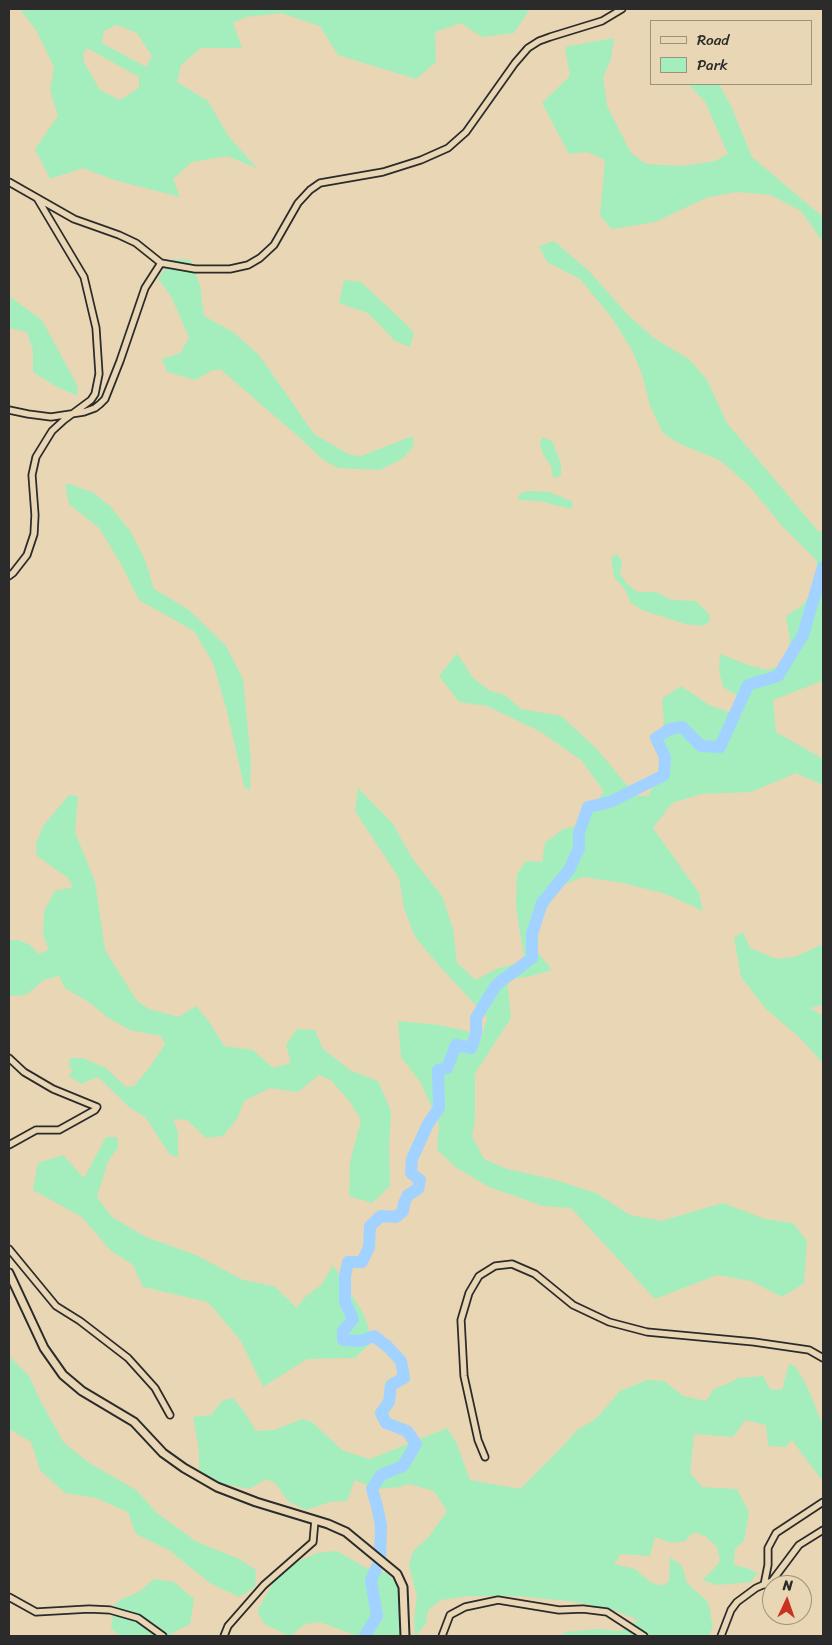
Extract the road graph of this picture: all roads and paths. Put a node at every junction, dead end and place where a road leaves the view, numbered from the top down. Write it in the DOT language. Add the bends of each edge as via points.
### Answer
graph roads {
  1 [pos="622,9"];
  2 [pos="9,182"];
  3 [pos="36,196"];
  4 [pos="161,263"];
  5 [pos="9,410"];
  6 [pos="74,413"];
  7 [pos="9,576"];
  8 [pos="9,1058"];
  9 [pos="9,1145"];
  10 [pos="9,1248"];
  11 [pos="9,1273"];
  12 [pos="823,1358"];
  13 [pos="170,1415"];
  14 [pos="485,1457"];
  15 [pos="823,1502"];
  16 [pos="315,1520"];
  17 [pos="823,1530"];
  18 [pos="766,1575"];
  19 [pos="776,1575"];
  20 [pos="762,1586"];
  21 [pos="9,1597"];
  22 [pos="163,1636"];
  23 [pos="224,1636"];
  24 [pos="405,1636"];
  25 [pos="442,1636"];
  26 [pos="644,1636"];
  27 [pos="721,1636"];
  1 -- 4 [label="street" via="528,48 466,132 448,148 383,172 320,183 298,204 274,245 248,265 230,269 187,269"];
  2 -- 3 [label="street"];
  3 -- 4 [label="street" via="74,219 136,242"];
  3 -- 6 [label="street" via="84,277 96,328 97,385 91,400"];
  4 -- 6 [label="street" via="145,288 105,399 95,408"];
  5 -- 6 [label="street" via="43,417"];
  6 -- 7 [label="street" via="52,431 36,457 32,475 34,534 27,555"];
  8 -- 9 [label="street" via="24,1072 53,1089 97,1107 63,1128 36,1130"];
  10 -- 13 [label="street" via="56,1306 128,1358 155,1388"];
  11 -- 16 [label="street" via="44,1348 63,1375 82,1391 134,1422 163,1453 217,1488"];
  12 -- 14 [label="street" via="809,1350 647,1332 609,1322 573,1305 535,1274 512,1264 495,1266 479,1276 469,1293 461,1320 464,1376 478,1440"];
  15 -- 18 [label="street" via="776,1533 768,1548"];
  16 -- 23 [label="street" via="313,1542 264,1585 228,1626"];
  16 -- 24 [label="street" via="346,1532 397,1574 403,1587"];
  17 -- 19 [label="street" via="799,1545"];
  20 -- 27 [label="street" via="737,1602"];
  21 -- 22 [label="street" via="36,1612 110,1610 138,1618"];
  25 -- 26 [label="street" via="450,1615 465,1607 498,1600 559,1610 607,1612"];
}
